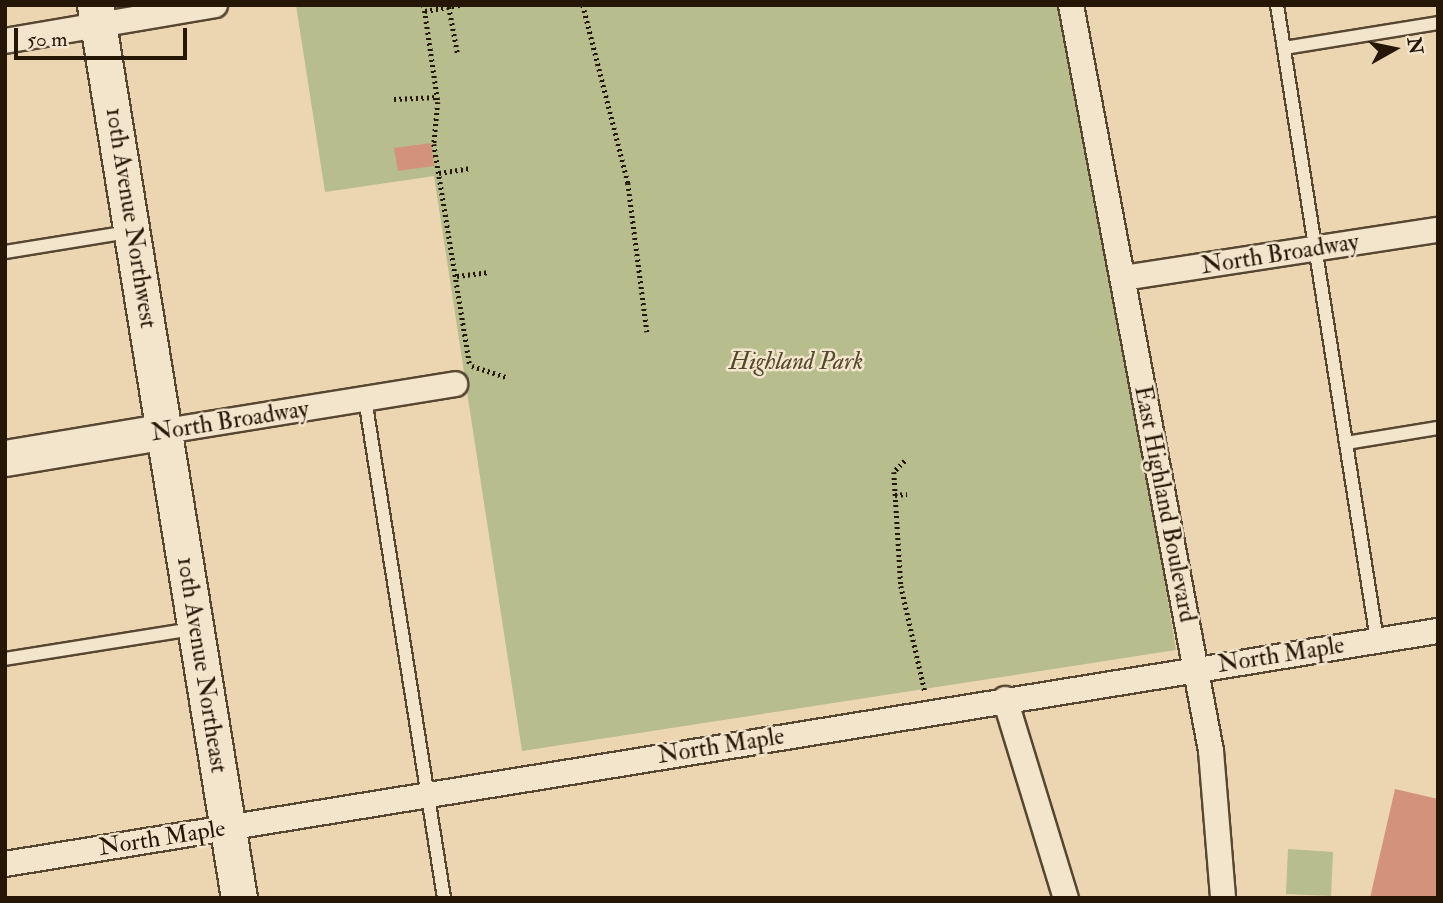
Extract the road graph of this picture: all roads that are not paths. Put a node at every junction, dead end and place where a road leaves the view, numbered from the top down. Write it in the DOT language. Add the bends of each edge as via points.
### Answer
graph roads {
  1 [pos="215,5"];
  2 [pos="1071,5"];
  3 [pos="1277,5"];
  4 [pos="97,14"];
  5 [pos="1438,23"];
  6 [pos="5,41"];
  7 [pos="1284,48"];
  8 [pos="1438,230"];
  9 [pos="133,232"];
  10 [pos="1315,249"];
  11 [pos="5,252"];
  12 [pos="1123,278"];
  13 [pos="455,384"];
  14 [pos="365,399"];
  15 [pos="1438,428"];
  16 [pos="166,431"];
  17 [pos="1346,443"];
  18 [pos="5,458"];
  19 [pos="197,629"];
  20 [pos="1438,631"];
  21 [pos="1377,640"];
  22 [pos="5,659"];
  23 [pos="1196,669"];
  24 [pos="1005,699"];
  25 [pos="427,794"];
  26 [pos="227,828"];
  27 [pos="5,863"];
  28 [pos="239,898"];
  29 [pos="444,898"];
  30 [pos="1066,898"];
  31 [pos="1223,898"];
  1 -- 4 [label="street"];
  2 -- 12 [label="street, East Highland Boulevard"];
  3 -- 7 [label="lane"];
  4 -- 6 [label="street"];
  4 -- 9 [label="street, 10th Avenue Northwest"];
  5 -- 7 [label="lane"];
  7 -- 10 [label="lane"];
  8 -- 10 [label="street, North Broadway"];
  9 -- 11 [label="lane"];
  9 -- 16 [label="street, 10th Avenue Northwest"];
  10 -- 12 [label="street, North Broadway"];
  10 -- 17 [label="lane"];
  12 -- 23 [label="street, East Highland Boulevard"];
  13 -- 14 [label="street, North Broadway"];
  14 -- 16 [label="street, North Broadway"];
  14 -- 25 [label="lane"];
  15 -- 17 [label="lane"];
  16 -- 18 [label="street, North Broadway"];
  16 -- 19 [label="street, 10th Avenue Northeast"];
  17 -- 21 [label="lane"];
  19 -- 22 [label="lane"];
  19 -- 26 [label="street, 10th Avenue Northeast"];
  20 -- 21 [label="street, North Maple"];
  21 -- 23 [label="street, North Maple"];
  23 -- 24 [label="street, North Maple"];
  23 -- 31 [label="street, East Highland Boulevard" via="1212,756"];
  24 -- 25 [label="street, North Maple"];
  24 -- 30 [label="street"];
  25 -- 26 [label="street, North Maple"];
  25 -- 29 [label="lane"];
  26 -- 27 [label="street, North Maple"];
  26 -- 28 [label="street, 10th Avenue Northeast"];
}
